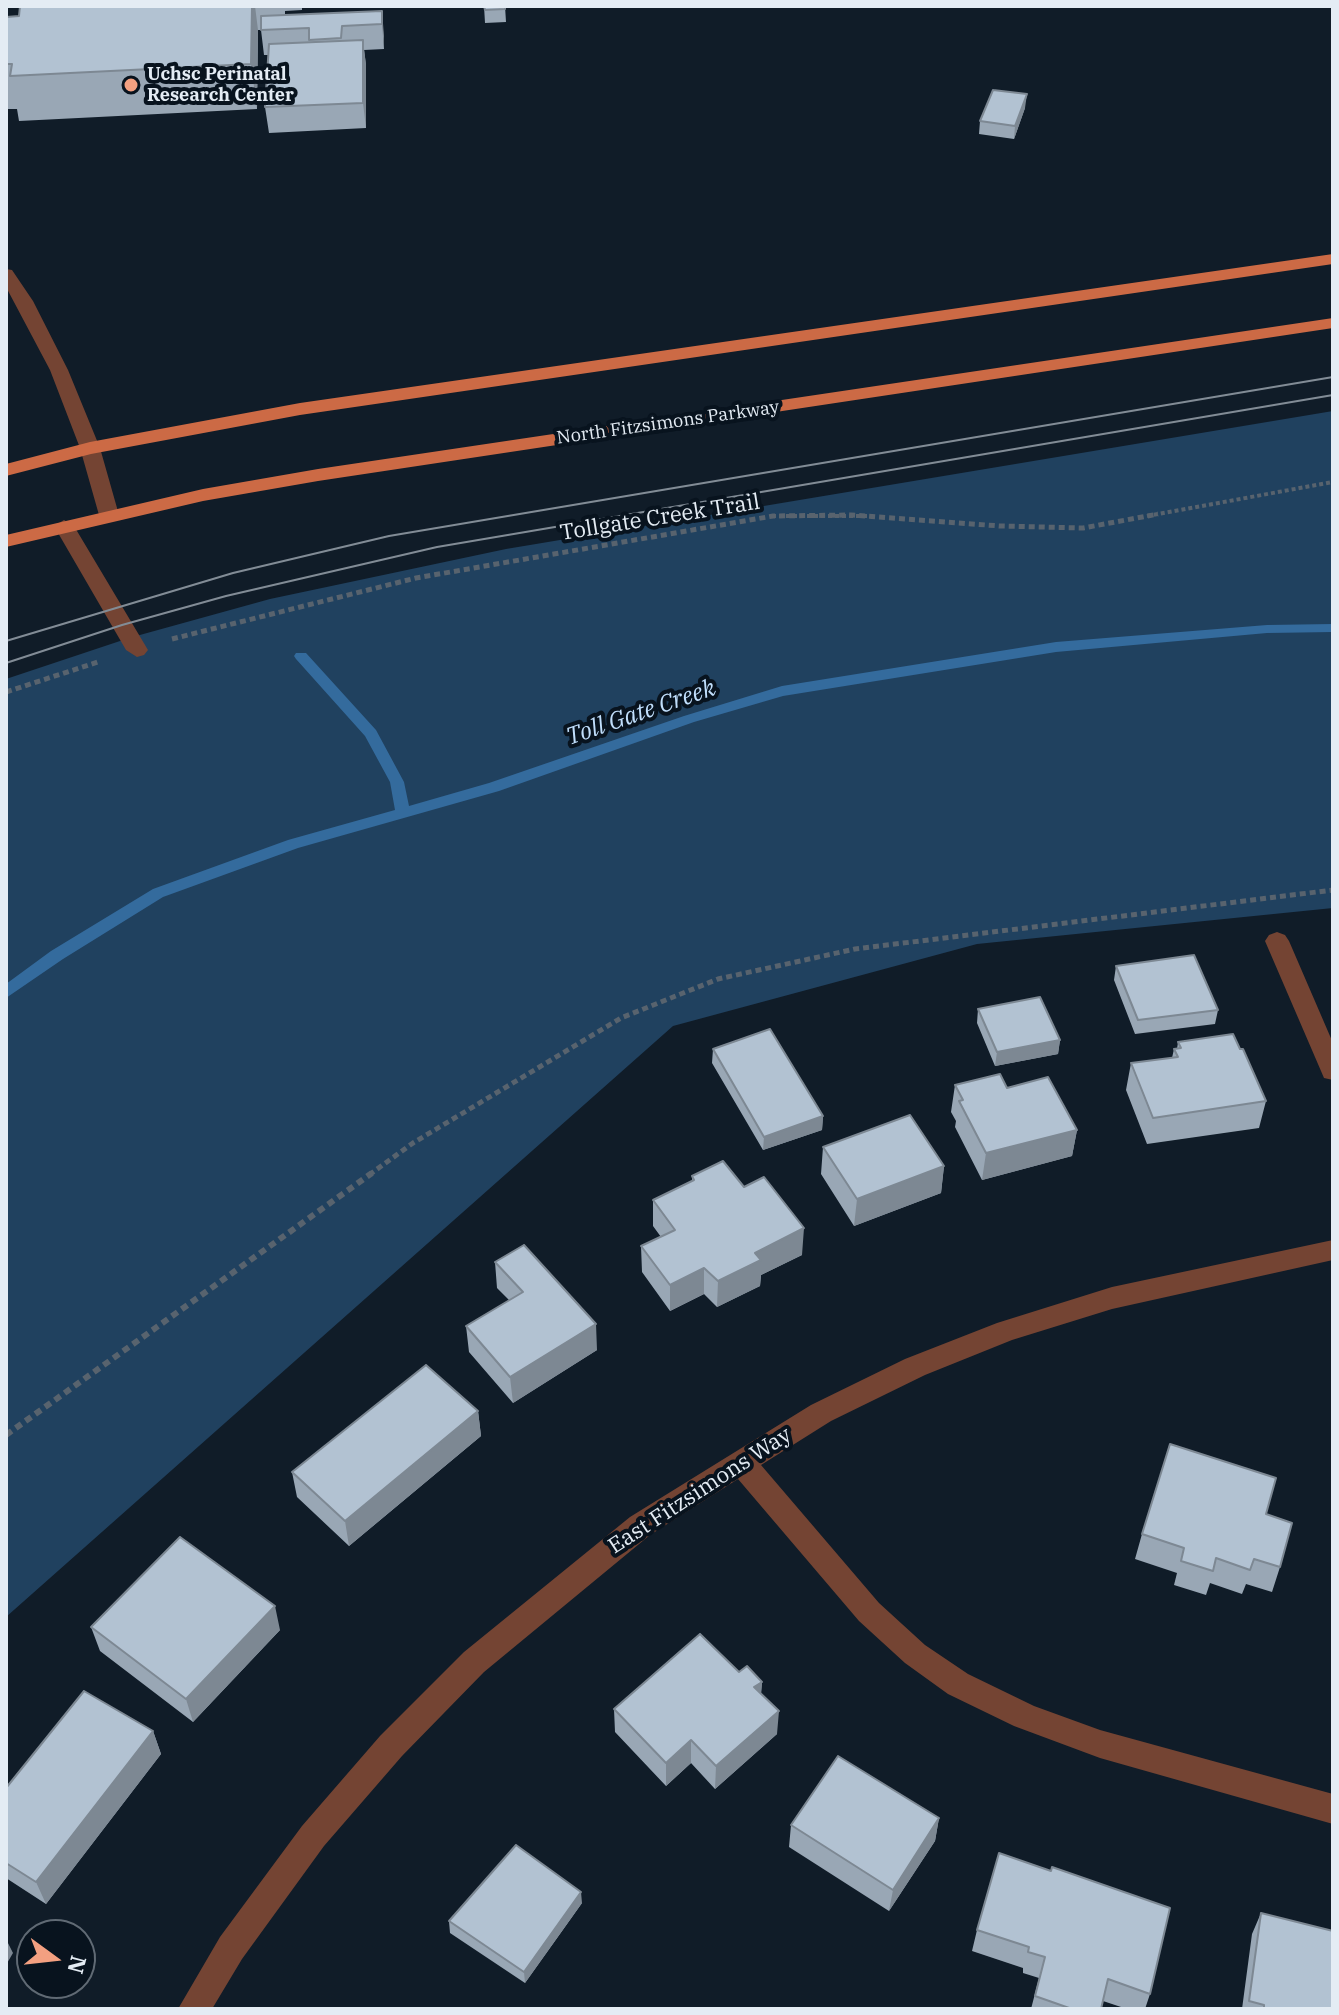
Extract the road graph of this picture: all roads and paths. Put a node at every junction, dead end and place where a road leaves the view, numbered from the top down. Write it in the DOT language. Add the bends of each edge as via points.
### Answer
graph roads {
  1 [pos="1333,259"];
  2 [pos="6,274"];
  3 [pos="1333,323"];
  4 [pos="90,448"];
  5 [pos="6,470"];
  6 [pos="1333,482"];
  7 [pos="109,515"];
  8 [pos="64,526"];
  9 [pos="6,541"];
  10 [pos="137,650"];
  11 [pos="6,692"];
  12 [pos="1333,890"];
  13 [pos="1277,941"];
  14 [pos="1333,1071"];
  15 [pos="1333,1250"];
  16 [pos="6,1435"];
  17 [pos="740,1461"];
  18 [pos="1333,1809"];
  19 [pos="194,2009"];
  1 -- 4 [label="main road" via="300,409"];
  2 -- 4 [label="street" via="38,327"];
  3 -- 7 [label="main road, North Fitzsimons Parkway" via="318,475"];
  4 -- 5 [label="main road"];
  4 -- 7 [label="street"];
  6 -- 10 [label="path, Tollgate Creek Trail" via="1083,528 773,516 416,578"];
  7 -- 8 [label="main road, North Fitzsimons Parkway"];
  8 -- 9 [label="main road, North Fitzsimons Parkway"];
  8 -- 10 [label="street"];
  10 -- 11 [label="path, Tollgate Creek Trail"];
  12 -- 16 [label="path" via="855,949 718,979 621,1018 413,1143"];
  13 -- 14 [label="street"];
  15 -- 17 [label="street, East Fitzsimons Way" via="1112,1298 1006,1331 915,1367"];
  17 -- 18 [label="street" via="869,1612 958,1684 1100,1744"];
  17 -- 19 [label="street, East Fitzsimons Way" via="640,1526 474,1662 313,1836 231,1948"];
}
